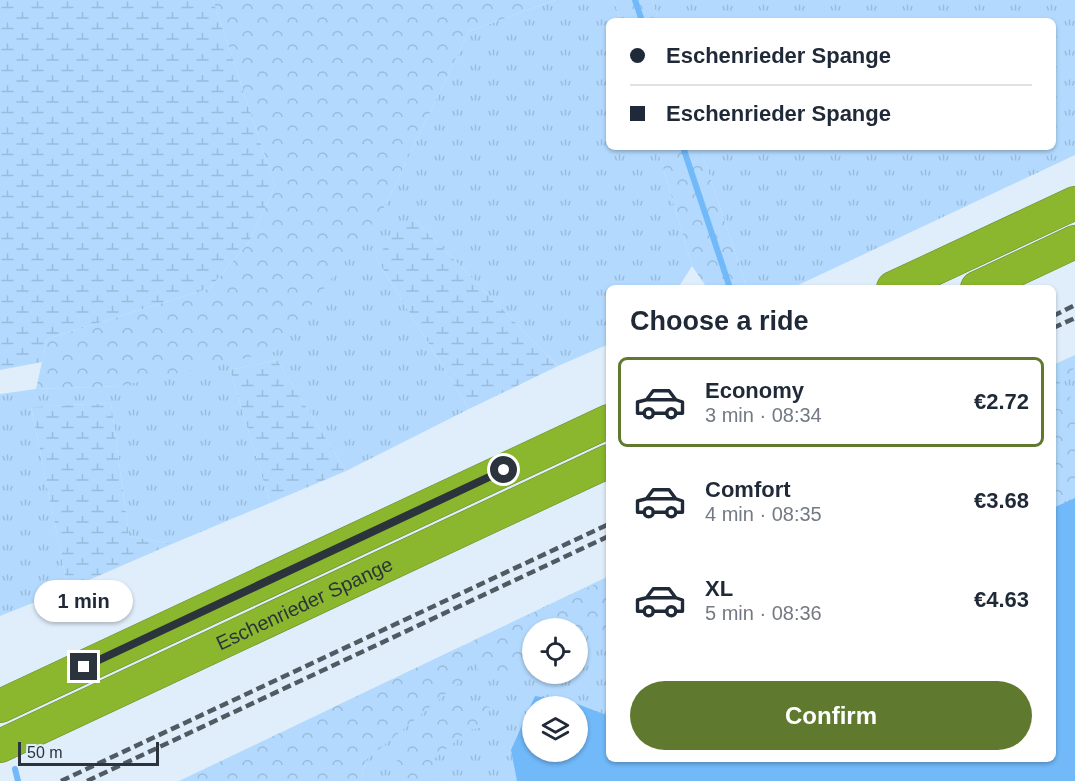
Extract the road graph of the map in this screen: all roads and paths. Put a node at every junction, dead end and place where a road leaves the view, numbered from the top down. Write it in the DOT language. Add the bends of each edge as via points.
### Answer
graph roads {
  1 [pos="1075,203"];
  2 [pos="1075,242"];
  3 [pos="899,285"];
  4 [pos="983,285"];
  5 [pos="606,422"];
  6 [pos="606,461"];
  7 [pos="0,706"];
  8 [pos="0,746"];
  1 -- 3 [label="highway"];
  2 -- 4 [label="highway"];
  5 -- 7 [label="highway, Eschenrieder Spange"];
  6 -- 8 [label="highway, Eschenrieder Spange"];
}
